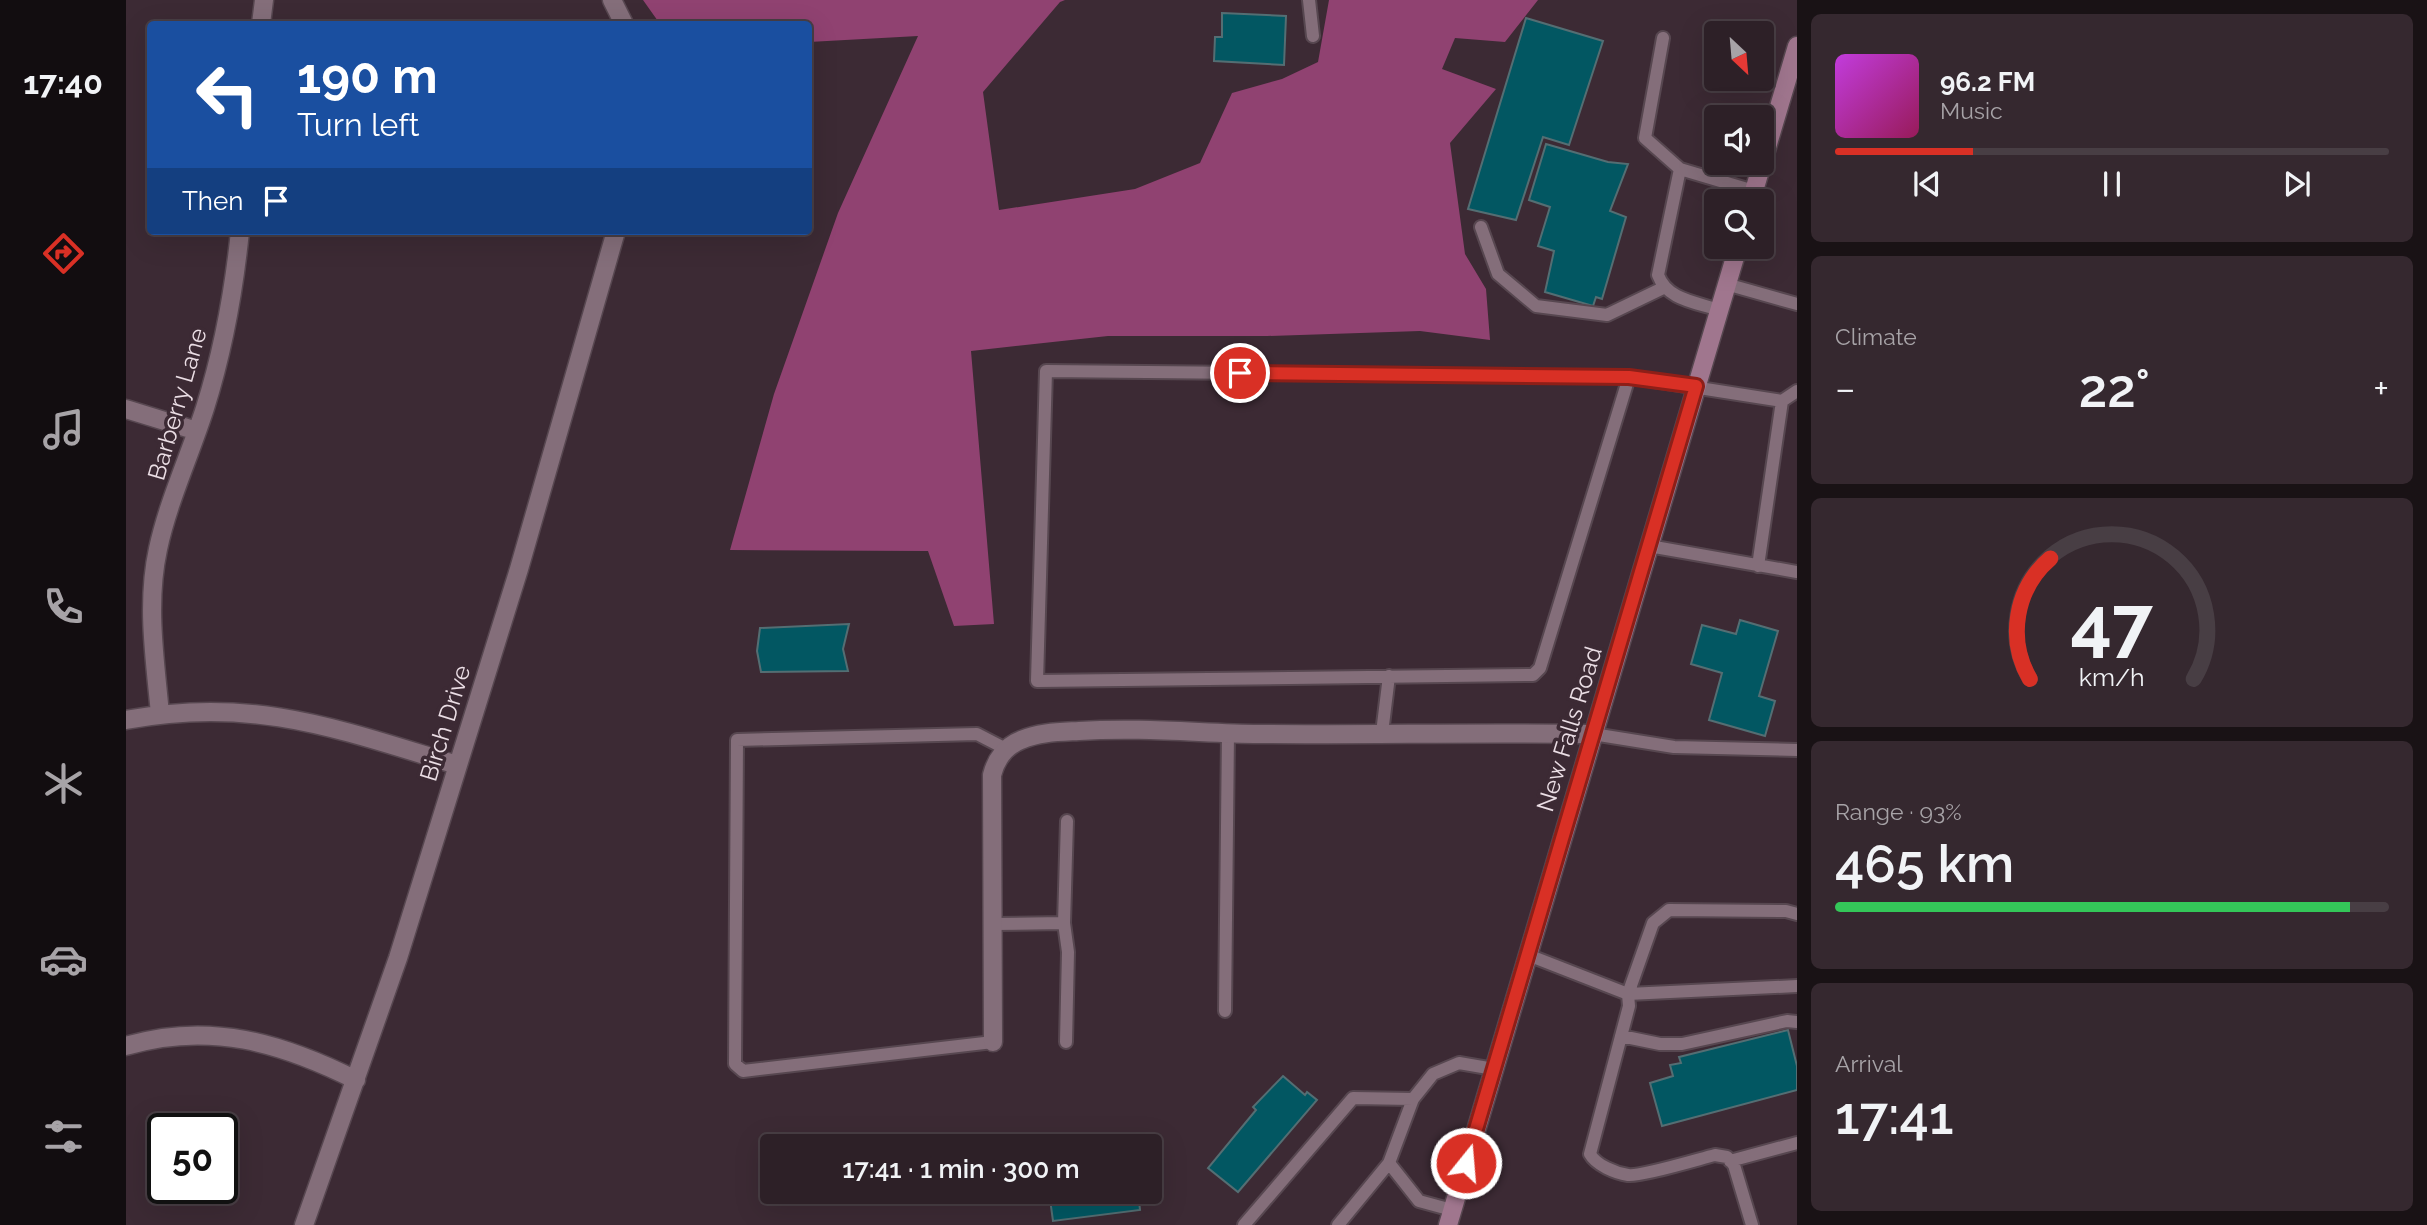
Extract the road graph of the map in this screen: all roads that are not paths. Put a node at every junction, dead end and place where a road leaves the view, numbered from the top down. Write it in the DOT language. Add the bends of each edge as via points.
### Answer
graph roads {
  1 [pos="264,0"];
  2 [pos="612,0"];
  3 [pos="1309,0"];
  4 [pos="261,21"];
  5 [pos="622,21"];
  6 [pos="1313,36"];
  7 [pos="1664,38"];
  8 [pos="1797,46"];
  9 [pos="1680,169"];
  10 [pos="1734,189"];
  11 [pos="1755,189"];
  12 [pos="1481,227"];
  13 [pos="239,235"];
  14 [pos="615,235"];
  15 [pos="1734,259"];
  16 [pos="1727,284"];
  17 [pos="1662,288"];
  18 [pos="1797,304"];
  19 [pos="1719,310"];
  20 [pos="1629,377"];
  21 [pos="1696,386"];
  22 [pos="1797,391"];
  23 [pos="1782,401"];
  24 [pos="126,409"];
  25 [pos="197,431"];
  26 [pos="1649,546"];
  27 [pos="1759,566"];
  28 [pos="1797,572"];
  29 [pos="1389,676"];
  30 [pos="160,714"];
  31 [pos="126,720"];
  32 [pos="1228,733"];
  33 [pos="1382,733"];
  34 [pos="1593,734"];
  35 [pos="1006,749"];
  36 [pos="1797,750"];
  37 [pos="457,765"];
  38 [pos="1067,821"];
  39 [pos="1797,914"];
  40 [pos="1064,923"];
  41 [pos="993,924"];
  42 [pos="1528,955"];
  43 [pos="1797,986"];
  44 [pos="1628,994"];
  45 [pos="1225,1011"];
  46 [pos="1797,1022"];
  47 [pos="1621,1036"];
  48 [pos="993,1042"];
  49 [pos="1066,1042"];
  50 [pos="126,1046"];
  51 [pos="1494,1069"];
  52 [pos="356,1080"];
  53 [pos="1413,1099"];
  54 [pos="1797,1143"];
  55 [pos="1730,1161"];
  56 [pos="1390,1163"];
  57 [pos="1450,1217"];
  58 [pos="304,1225"];
  59 [pos="1244,1225"];
  60 [pos="1338,1225"];
  61 [pos="1752,1225"];
  1 -- 4 [label="street"];
  2 -- 5 [label="street"];
  3 -- 6 [label="lane"];
  7 -- 9 [label="lane" via="1645,138"];
  8 -- 11 [label="main road"];
  9 -- 10 [label="lane"];
  9 -- 17 [label="lane" via="1657,275"];
  12 -- 17 [label="lane" via="1498,274 1536,306 1607,315"];
  13 -- 25 [label="street, Barberry Lane" via="223,340"];
  14 -- 37 [label="street, Birch Drive"];
  15 -- 16 [label="main road, New Falls Road"];
  16 -- 18 [label="lane"];
  16 -- 19 [label="main road, New Falls Road"];
  17 -- 19 [label="lane"];
  19 -- 21 [label="main road, New Falls Road"];
  20 -- 21 [label="lane"];
  20 -- 29 [label="lane" via="1540,668 1533,674"];
  20 -- 29 [label="lane" via="1045,371 1037,681"];
  21 -- 23 [label="lane"];
  21 -- 26 [label="main road, New Falls Road"];
  22 -- 23 [label="lane"];
  23 -- 27 [label="lane"];
  24 -- 25 [label="street"];
  25 -- 30 [label="street, Barberry Lane" via="158,547 153,579"];
  26 -- 27 [label="lane"];
  26 -- 34 [label="main road, New Falls Road"];
  27 -- 28 [label="lane"];
  29 -- 33 [label="lane"];
  30 -- 31 [label="street"];
  30 -- 37 [label="street" via="249,712 297,718"];
  32 -- 33 [label="street"];
  32 -- 35 [label="street" via="1117,728 1044,733"];
  32 -- 45 [label="lane"];
  33 -- 34 [label="street"];
  34 -- 36 [label="lane" via="1674,747"];
  34 -- 42 [label="main road, New Falls Road"];
  35 -- 41 [label="street" via="992,775"];
  35 -- 48 [label="lane" via="977,734 737,740 735,1064 743,1071"];
  37 -- 52 [label="street, Birch Drive"];
  38 -- 40 [label="lane"];
  39 -- 44 [label="lane" via="1669,910 1653,923"];
  40 -- 41 [label="lane"];
  40 -- 49 [label="lane" via="1068,952"];
  41 -- 48 [label="street"];
  42 -- 44 [label="lane"];
  42 -- 51 [label="main road, New Falls Road"];
  43 -- 44 [label="lane"];
  44 -- 47 [label="lane"];
  46 -- 47 [label="lane" via="1682,1044"];
  47 -- 55 [label="lane" via="1590,1154 1593,1159 1629,1175 1715,1155"];
  50 -- 52 [label="street" via="172,1037 229,1036 271,1044"];
  51 -- 53 [label="lane" via="1459,1063 1433,1074"];
  51 -- 57 [label="main road, New Falls Road"];
  52 -- 58 [label="street, Birch Drive"];
  53 -- 56 [label="lane"];
  53 -- 59 [label="lane" via="1353,1098"];
  54 -- 55 [label="lane"];
  55 -- 61 [label="lane"];
  56 -- 57 [label="lane" via="1419,1201"];
  56 -- 60 [label="lane"];
}
